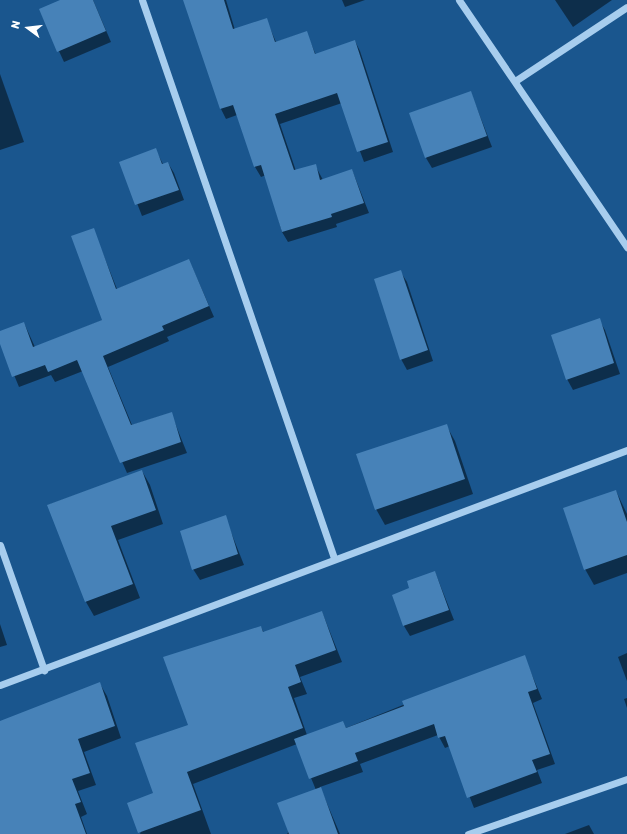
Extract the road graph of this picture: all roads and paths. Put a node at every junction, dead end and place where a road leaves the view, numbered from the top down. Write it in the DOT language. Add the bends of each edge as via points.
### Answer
graph roads {
  1 [pos="142,0"];
  2 [pos="459,0"];
  3 [pos="627,7"];
  4 [pos="515,81"];
  5 [pos="627,247"];
  6 [pos="627,450"];
  7 [pos="0,545"];
  8 [pos="334,558"];
  9 [pos="44,670"];
  10 [pos="0,685"];
  11 [pos="627,779"];
  12 [pos="468,834"];
  1 -- 8 [label="street"];
  2 -- 4 [label="street"];
  3 -- 4 [label="street"];
  4 -- 5 [label="street"];
  6 -- 8 [label="street"];
  7 -- 9 [label="street"];
  8 -- 9 [label="street"];
  9 -- 10 [label="street"];
  11 -- 12 [label="street"];
}
